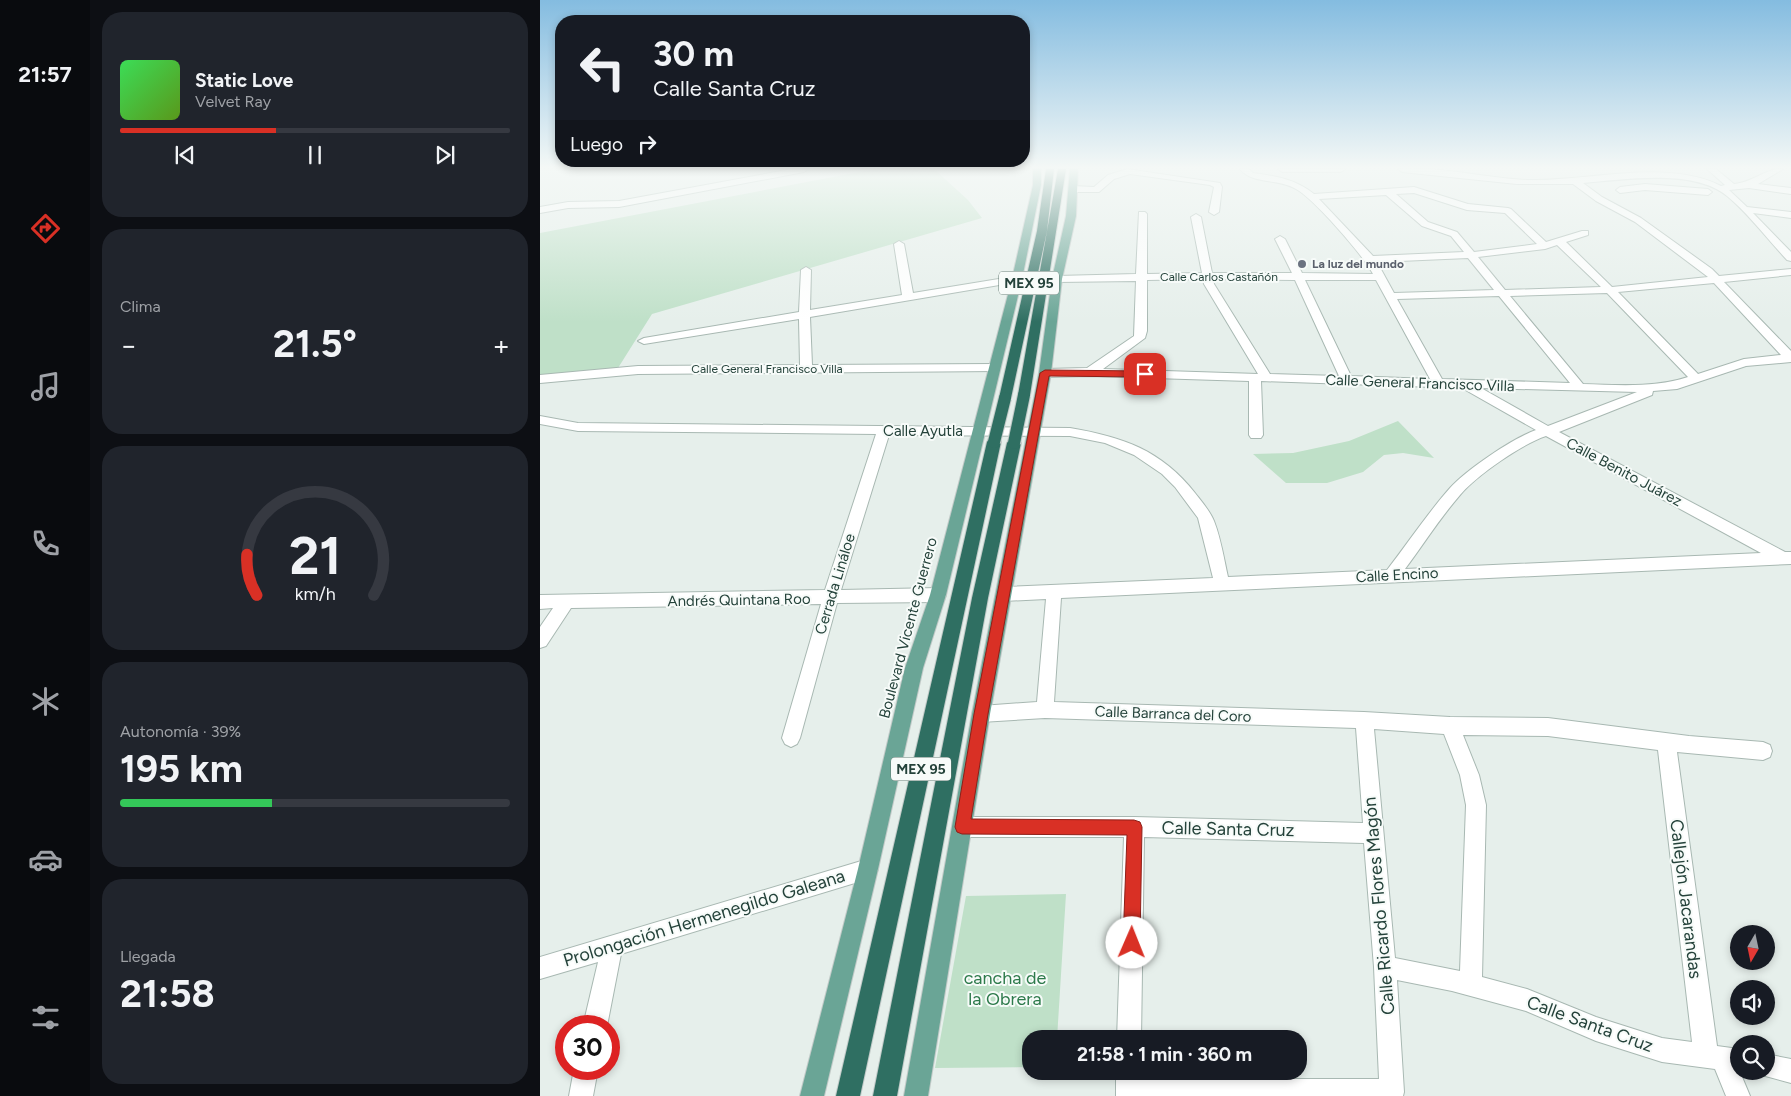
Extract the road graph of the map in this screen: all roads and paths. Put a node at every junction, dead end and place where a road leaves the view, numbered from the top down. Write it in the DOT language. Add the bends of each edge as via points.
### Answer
graph roads {
  1 [pos="1030,220"];
  2 [pos="1044,220"];
  3 [pos="1054,220"];
  4 [pos="1069,220"];
  5 [pos="1142,220"];
  6 [pos="1197,220"];
  7 [pos="1334,220"];
  8 [pos="1421,220"];
  9 [pos="1518,220"];
  10 [pos="1638,220"];
  11 [pos="1755,220"];
  12 [pos="1585,233"];
  13 [pos="1280,240"];
  14 [pos="1561,242"];
  15 [pos="898,244"];
  16 [pos="1545,246"];
  17 [pos="1471,253"];
  18 [pos="1791,258"];
  19 [pos="1370,259"];
  20 [pos="806,270"];
  21 [pos="1791,272"];
  22 [pos="1207,276"];
  23 [pos="1142,277"];
  24 [pos="1299,277"];
  25 [pos="1381,277"];
  26 [pos="1017,279"];
  27 [pos="1058,279"];
  28 [pos="1715,279"];
  29 [pos="1610,290"];
  30 [pos="1504,293"];
  31 [pos="908,296"];
  32 [pos="1391,296"];
  33 [pos="804,314"];
  34 [pos="644,341"];
  35 [pos="1791,358"];
  36 [pos="994,368"];
  37 [pos="806,369"];
  38 [pos="1090,372"];
  39 [pos="1045,373"];
  40 [pos="1261,378"];
  41 [pos="540,379"];
  42 [pos="1696,379"];
  43 [pos="1347,380"];
  44 [pos="1438,383"];
  45 [pos="1464,384"];
  46 [pos="1666,386"];
  47 [pos="1580,388"];
  48 [pos="540,420"];
  49 [pos="978,430"];
  50 [pos="884,431"];
  51 [pos="1546,431"];
  52 [pos="1034,432"];
  53 [pos="1256,434"];
  54 [pos="1788,559"];
  55 [pos="1392,575"];
  56 [pos="1222,584"];
  57 [pos="1054,592"];
  58 [pos="1004,594"];
  59 [pos="938,595"];
  60 [pos="830,599"];
  61 [pos="567,601"];
  62 [pos="540,602"];
  63 [pos="540,640"];
  64 [pos="1045,710"];
  65 [pos="981,714"];
  66 [pos="1364,720"];
  67 [pos="1450,726"];
  68 [pos="791,738"];
  69 [pos="1666,742"];
  70 [pos="1763,751"];
  71 [pos="962,827"];
  72 [pos="1134,827"];
  73 [pos="1373,833"];
  74 [pos="868,868"];
  75 [pos="612,947"];
  76 [pos="1385,966"];
  77 [pos="540,968"];
  78 [pos="1471,985"];
  79 [pos="597,1015"];
  80 [pos="1129,1030"];
  81 [pos="1722,1058"];
  82 [pos="1775,1068"];
  83 [pos="1791,1071"];
  84 [pos="584,1080"];
  85 [pos="1128,1086"];
  86 [pos="1319,1093"];
  87 [pos="1395,1094"];
  88 [pos="581,1096"];
  89 [pos="812,1096"];
  90 [pos="848,1096"];
  91 [pos="885,1096"];
  92 [pos="916,1096"];
  93 [pos="1738,1096"];
  1 -- 26 [label="main road, Boulevard Vicente Guerrero"];
  2 -- 90 [label="highway, MEX 95, bridge"];
  3 -- 91 [label="highway, MEX 95, bridge" via="1024,395 978,607"];
  4 -- 27 [label="main road"];
  5 -- 23 [label="street"];
  6 -- 22 [label="street"];
  7 -- 19 [label="street"];
  8 -- 17 [label="street" via="1454,234"];
  9 -- 16 [label="street"];
  10 -- 28 [label="street"];
  11 -- 18 [label="street"];
  12 -- 14 [label="street"];
  13 -- 24 [label="street"];
  14 -- 16 [label="street"];
  14 -- 29 [label="street"];
  15 -- 31 [label="street"];
  16 -- 17 [label="street"];
  17 -- 19 [label="street"];
  17 -- 30 [label="street"];
  19 -- 25 [label="street"];
  20 -- 33 [label="street"];
  21 -- 28 [label="street"];
  22 -- 23 [label="street, Calle Carlos Castañón"];
  22 -- 24 [label="street, Calle Carlos Castañón"];
  22 -- 40 [label="street"];
  23 -- 27 [label="street, Calle Carlos Castañón"];
  23 -- 38 [label="street" via="1143,323 1138,338"];
  24 -- 25 [label="street, Calle Carlos Castañón"];
  24 -- 43 [label="street"];
  25 -- 32 [label="street"];
  26 -- 31 [label="street"];
  26 -- 36 [label="main road, Boulevard Vicente Guerrero"];
  27 -- 39 [label="main road"];
  28 -- 29 [label="street"];
  28 -- 35 [label="street"];
  29 -- 30 [label="street"];
  29 -- 42 [label="street"];
  30 -- 32 [label="street"];
  30 -- 47 [label="street"];
  31 -- 33 [label="street"];
  32 -- 44 [label="street"];
  33 -- 34 [label="street"];
  33 -- 37 [label="street"];
  35 -- 42 [label="street, Calle General Francisco Villa" via="1744,363"];
  36 -- 37 [label="street, Calle General Francisco Villa"];
  36 -- 49 [label="main road, Boulevard Vicente Guerrero"];
  37 -- 41 [label="street, Calle General Francisco Villa" via="638,370"];
  38 -- 39 [label="street, Calle General Francisco Villa"];
  38 -- 40 [label="street, Calle General Francisco Villa"];
  39 -- 52 [label="main road"];
  40 -- 43 [label="street, Calle General Francisco Villa"];
  40 -- 53 [label="street"];
  42 -- 46 [label="street, Calle General Francisco Villa"];
  43 -- 44 [label="street, Calle General Francisco Villa"];
  44 -- 45 [label="street, Calle General Francisco Villa"];
  45 -- 47 [label="street, Calle General Francisco Villa"];
  45 -- 51 [label="street, Calle Benito Juárez"];
  46 -- 47 [label="street, Calle General Francisco Villa"];
  46 -- 51 [label="street"];
  48 -- 50 [label="street, Calle Ayutla" via="578,427"];
  49 -- 50 [label="street, Calle Ayutla"];
  49 -- 52 [label="street, Calle Ayutla"];
  49 -- 59 [label="main road, Boulevard Vicente Guerrero"];
  50 -- 60 [label="street, Cerrada Lináloe"];
  51 -- 54 [label="street, Calle Benito Juárez"];
  51 -- 55 [label="street" via="1529,437 1497,457 1456,490"];
  52 -- 56 [label="street, Calle Ayutla" via="1101,436 1127,444 1157,461 1183,486 1208,522"];
  52 -- 58 [label="main road"];
  54 -- 55 [label="street, Calle Encino"];
  55 -- 56 [label="street, Calle Encino"];
  56 -- 57 [label="street, Calle Encino"];
  57 -- 58 [label="street, Calle Encino"];
  57 -- 64 [label="street"];
  58 -- 65 [label="main road"];
  59 -- 60 [label="street, Andrés Quintana Roo"];
  59 -- 74 [label="main road, Boulevard Vicente Guerrero" via="914,668"];
  60 -- 61 [label="street, Andrés Quintana Roo"];
  60 -- 68 [label="street, Cerrada Lináloe"];
  61 -- 62 [label="street, Andrés Quintana Roo"];
  61 -- 63 [label="street"];
  64 -- 65 [label="street, Calle Barranca del Coro"];
  64 -- 66 [label="street, Calle Barranca del Coro"];
  65 -- 71 [label="main road"];
  66 -- 67 [label="street, Calle Barranca del Coro"];
  66 -- 73 [label="street, Calle Ricardo Flores Magón"];
  67 -- 69 [label="street, Calle Barranca del Coro" via="1548,727"];
  67 -- 78 [label="street" via="1464,756 1476,806"];
  69 -- 70 [label="street, Calle Barranca del Coro"];
  69 -- 81 [label="street, Callejón Jacarandas"];
  71 -- 72 [label="street, Calle Santa Cruz"];
  71 -- 92 [label="main road"];
  72 -- 73 [label="street, Calle Santa Cruz"];
  72 -- 80 [label="street"];
  73 -- 76 [label="street, Calle Ricardo Flores Magón"];
  74 -- 75 [label="street, Prolongación Hermenegildo Galeana"];
  74 -- 89 [label="main road, Boulevard Vicente Guerrero"];
  75 -- 77 [label="street, Prolongación Hermenegildo Galeana"];
  75 -- 79 [label="street"];
  76 -- 78 [label="street, Calle Santa Cruz"];
  76 -- 87 [label="street, Calle Ricardo Flores Magón"];
  78 -- 81 [label="street, Calle Santa Cruz" via="1527,1000 1596,1029 1662,1050"];
  81 -- 93 [label="street, Callejón Jacarandas"];
  82 -- 83 [label="street"];
  84 -- 88 [label="street"];
  85 -- 86 [label="street"];
  86 -- 87 [label="street"];
}
